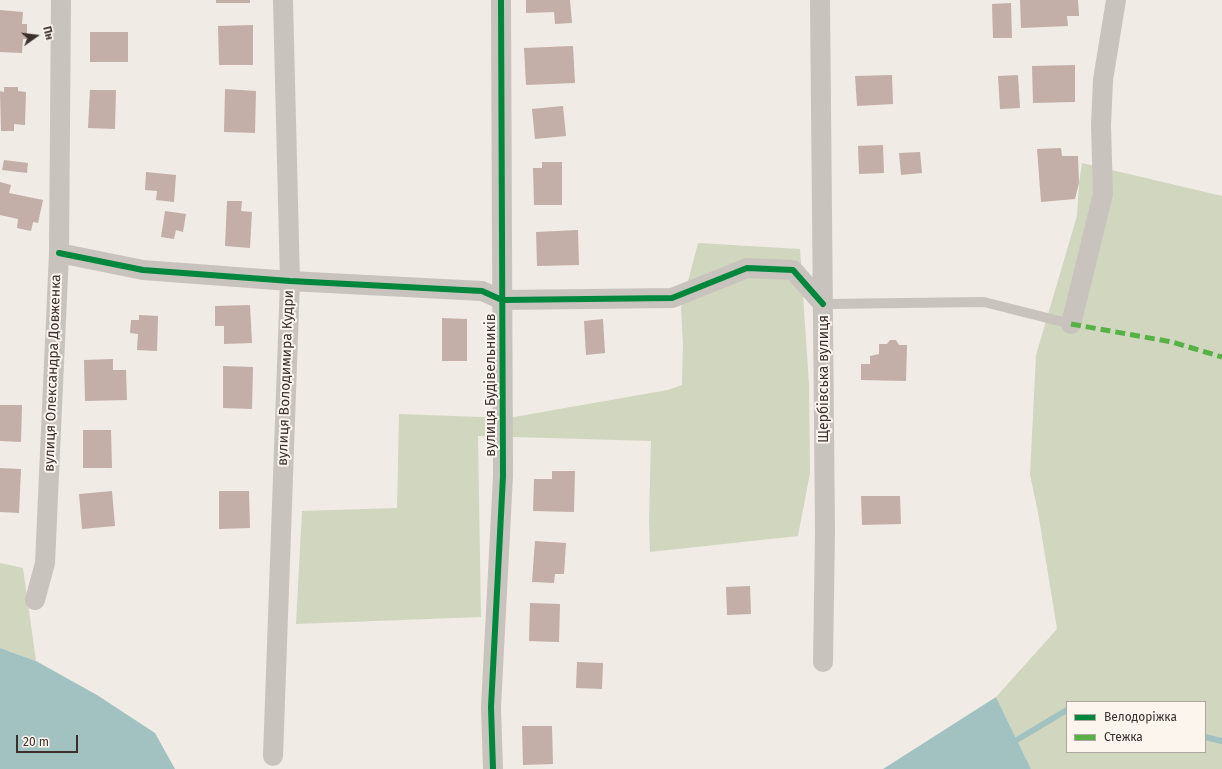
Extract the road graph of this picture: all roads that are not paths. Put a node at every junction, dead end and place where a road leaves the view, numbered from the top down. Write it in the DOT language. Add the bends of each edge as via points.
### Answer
graph roads {
  1 [pos="61,0"];
  2 [pos="284,0"];
  3 [pos="501,0"];
  4 [pos="820,0"];
  5 [pos="1116,0"];
  6 [pos="58,253"];
  7 [pos="290,281"];
  8 [pos="502,300"];
  9 [pos="823,304"];
  10 [pos="1071,324"];
  11 [pos="35,600"];
  12 [pos="823,662"];
  13 [pos="273,756"];
  14 [pos="493,769"];
  1 -- 6 [label="street, вулиця Олександра Довженка"];
  2 -- 7 [label="street, вулиця Володимира Кудри"];
  3 -- 8 [label="street, вулиця Будівельників"];
  4 -- 9 [label="street, Щербівська вулиця"];
  5 -- 10 [label="street" via="1102,94 1103,194"];
  6 -- 7 [label="street" via="143,270"];
  6 -- 11 [label="street, вулиця Олександра Довженка" via="45,563"];
  7 -- 8 [label="street" via="482,291"];
  7 -- 13 [label="street, вулиця Володимира Кудри"];
  8 -- 9 [label="street" via="672,298 747,268 793,270"];
  8 -- 14 [label="street, вулиця Будівельників" via="503,476 492,707"];
  9 -- 10 [label="lane" via="984,302"];
  9 -- 12 [label="street, Щербівська вулиця"];
}
